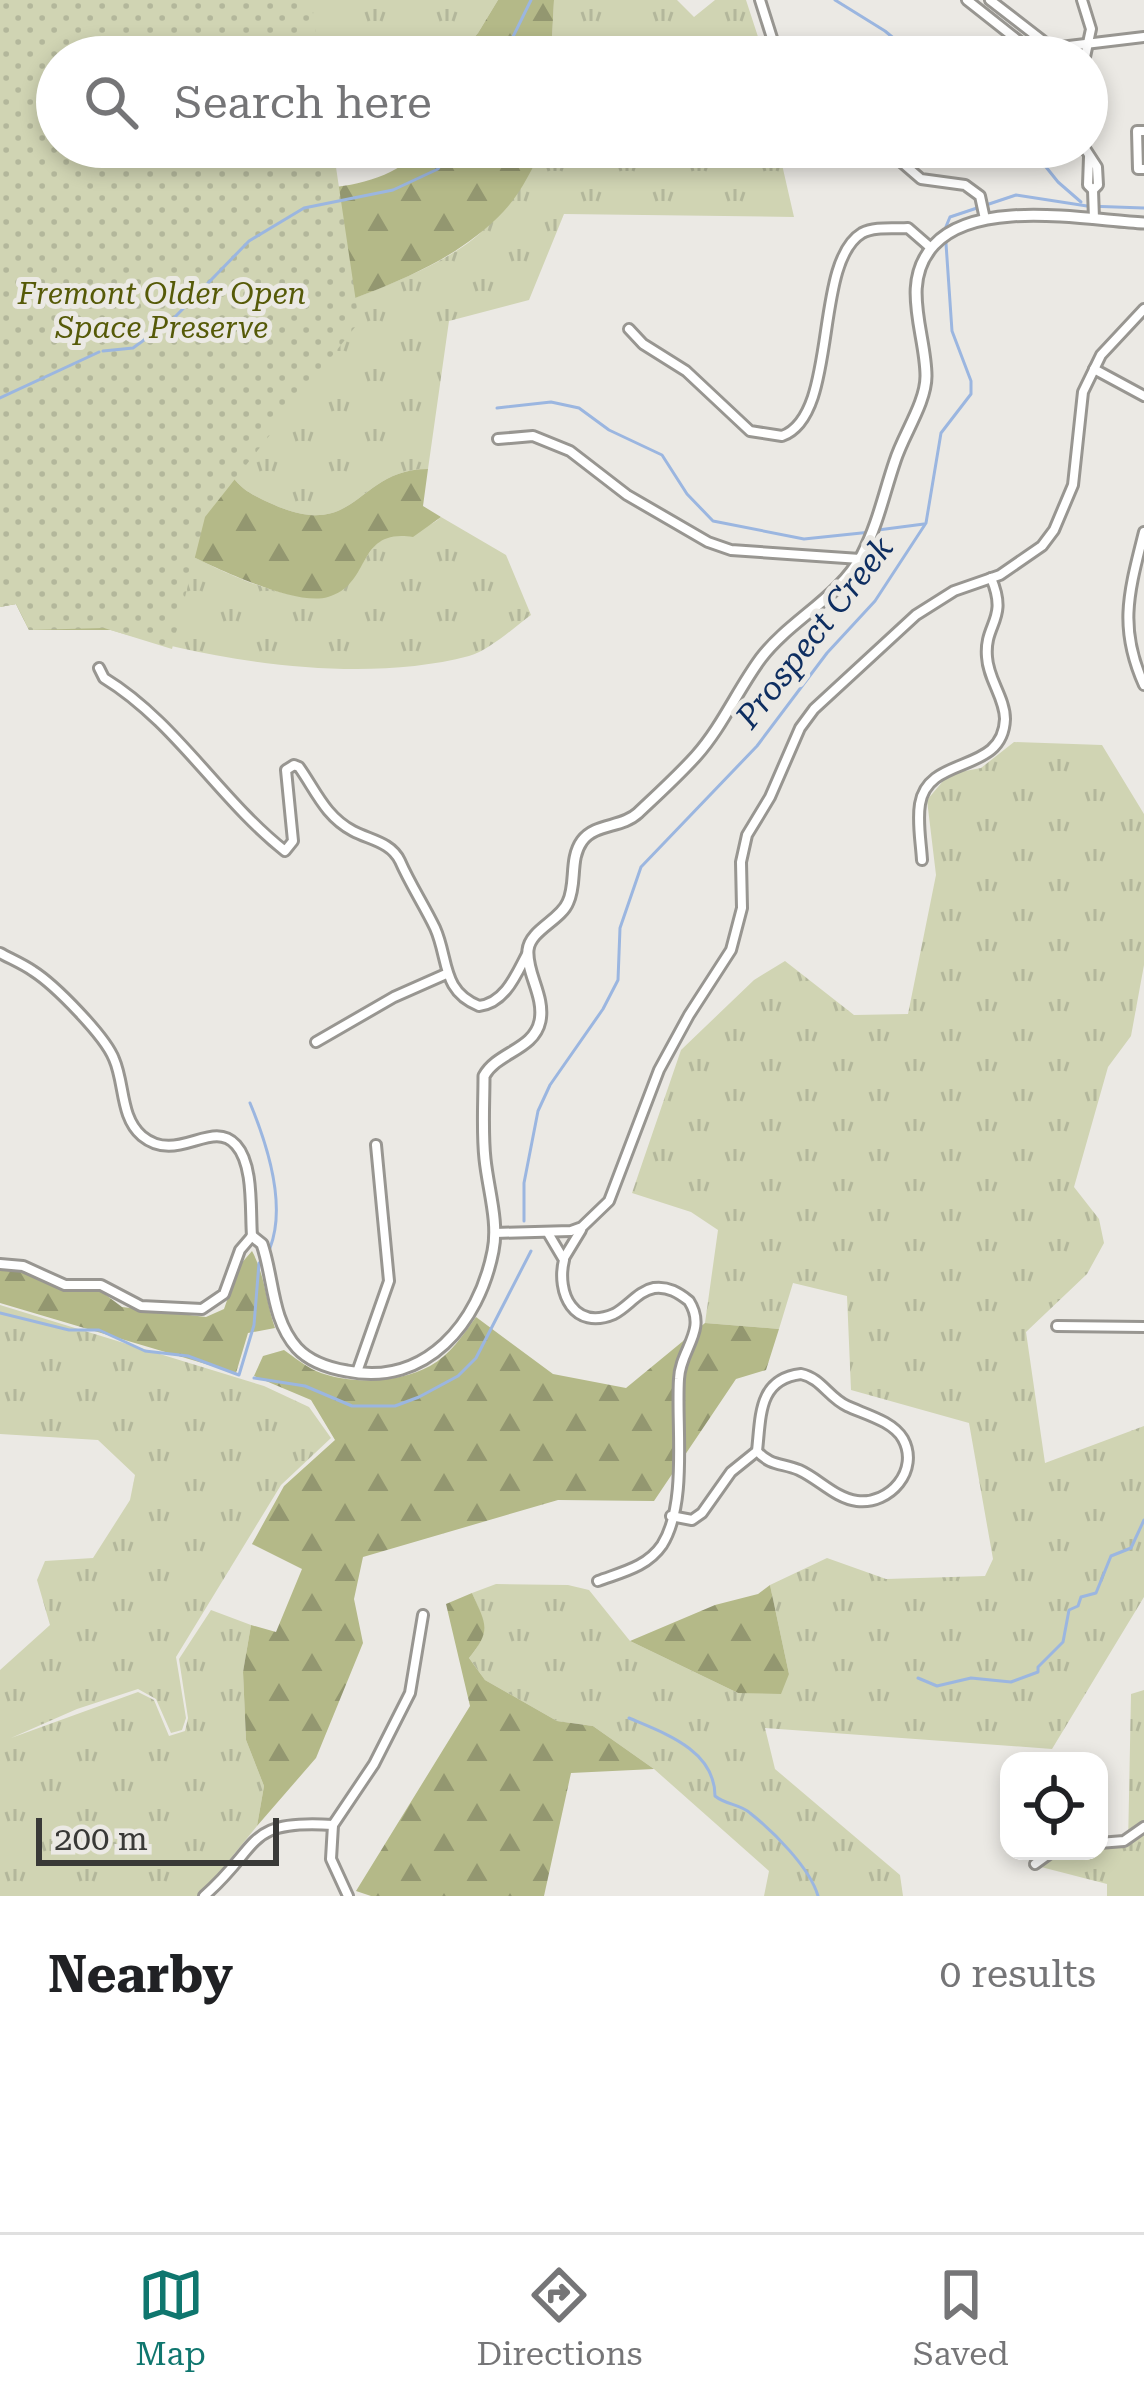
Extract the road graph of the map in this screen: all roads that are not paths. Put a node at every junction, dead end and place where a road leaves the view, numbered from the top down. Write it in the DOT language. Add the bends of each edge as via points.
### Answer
graph roads {
  1 [pos="760,0"];
  2 [pos="967,0"];
  3 [pos="990,0"];
  4 [pos="1082,0"];
  5 [pos="771,36"];
  6 [pos="1020,36"];
  7 [pos="1027,36"];
  8 [pos="1089,36"];
  9 [pos="1144,37"];
  10 [pos="1108,40"];
  11 [pos="1144,131"];
  12 [pos="908,168"];
  13 [pos="1089,168"];
  14 [pos="1144,169"];
  15 [pos="984,210"];
  16 [pos="1094,211"];
  17 [pos="1144,224"];
  18 [pos="935,244"];
  19 [pos="1144,309"];
  20 [pos="629,329"];
  21 [pos="1094,369"];
  22 [pos="1144,396"];
  23 [pos="498,439"];
  24 [pos="1144,532"];
  25 [pos="860,560"];
  26 [pos="992,578"];
  27 [pos="99,668"];
  28 [pos="1144,686"];
  29 [pos="922,860"];
  30 [pos="0,953"];
  31 [pos="528,953"];
  32 [pos="446,974"];
  33 [pos="316,1042"];
  34 [pos="376,1145"];
  35 [pos="582,1227"];
  36 [pos="495,1233"];
  37 [pos="548,1233"];
  38 [pos="252,1236"];
  39 [pos="564,1260"];
  40 [pos="0,1264"];
  41 [pos="1057,1326"];
  42 [pos="1144,1328"];
  43 [pos="356,1373"];
  44 [pos="757,1451"];
  45 [pos="671,1516"];
  46 [pos="598,1581"];
  47 [pos="423,1615"];
  48 [pos="333,1825"];
  49 [pos="1144,1827"];
  50 [pos="1108,1842"];
  51 [pos="1041,1860"];
  52 [pos="1035,1864"];
  53 [pos="204,1896"];
  54 [pos="348,1896"];
  1 -- 5 [label="street"];
  2 -- 6 [label="street"];
  3 -- 7 [label="street"];
  4 -- 8 [label="street"];
  9 -- 10 [label="street"];
  11 -- 14 [label="street" via="1137,131"];
  12 -- 15 [label="street" via="921,179 964,185"];
  13 -- 16 [label="street"];
  15 -- 16 [label="street"];
  15 -- 18 [label="street"];
  16 -- 17 [label="street"];
  18 -- 20 [label="street" via="908,228 855,238 825,326 814,402 782,436 750,431"];
  18 -- 25 [label="street" via="916,293 927,380"];
  19 -- 21 [label="street"];
  21 -- 22 [label="street"];
  21 -- 26 [label="street" via="1083,392 1073,485 1054,530 1022,563"];
  23 -- 25 [label="street" via="533,436 570,451 627,495 730,550"];
  24 -- 28 [label="street" via="1126,633"];
  25 -- 31 [label="street" via="762,656 698,755 631,819 584,838 568,904"];
  26 -- 29 [label="street" via="999,616 986,652 1003,707 1002,733 989,753 927,786"];
  26 -- 35 [label="street" via="916,615 800,728 747,835 731,950 659,1070 609,1201"];
  27 -- 32 [label="street" via="285,851 293,842 289,766 299,767 335,819 398,854 436,931"];
  30 -- 38 [label="street" via="36,972 106,1043 137,1132 164,1148 209,1136 238,1146"];
  31 -- 32 [label="street" via="488,1006 458,995"];
  31 -- 36 [label="street" via="540,1024 484,1076"];
  32 -- 33 [label="street"];
  34 -- 43 [label="street" via="389,1280"];
  35 -- 37 [label="street"];
  35 -- 39 [label="street"];
  36 -- 37 [label="street"];
  36 -- 43 [label="street" via="474,1306 452,1341 426,1361"];
  37 -- 39 [label="street"];
  38 -- 40 [label="street" via="224,1294 202,1309 141,1306 101,1285 64,1285"];
  38 -- 43 [label="street" via="262,1244 281,1322 297,1348 319,1364"];
  39 -- 45 [label="street" via="562,1295 582,1314 616,1313 662,1288 696,1311 680,1365"];
  41 -- 42 [label="street"];
  44 -- 44 [label="street" via="856,1501 875,1500 903,1481 908,1454 895,1429 802,1374 766,1394"];
  44 -- 45 [label="street" via="722,1481 702,1513 692,1520"];
  45 -- 46 [label="street" via="669,1532 642,1565"];
  47 -- 48 [label="street" via="410,1694"];
  48 -- 53 [label="street" via="269,1829"];
  48 -- 54 [label="street" via="331,1859"];
  49 -- 50 [label="street"];
  51 -- 52 [label="street"];
}
